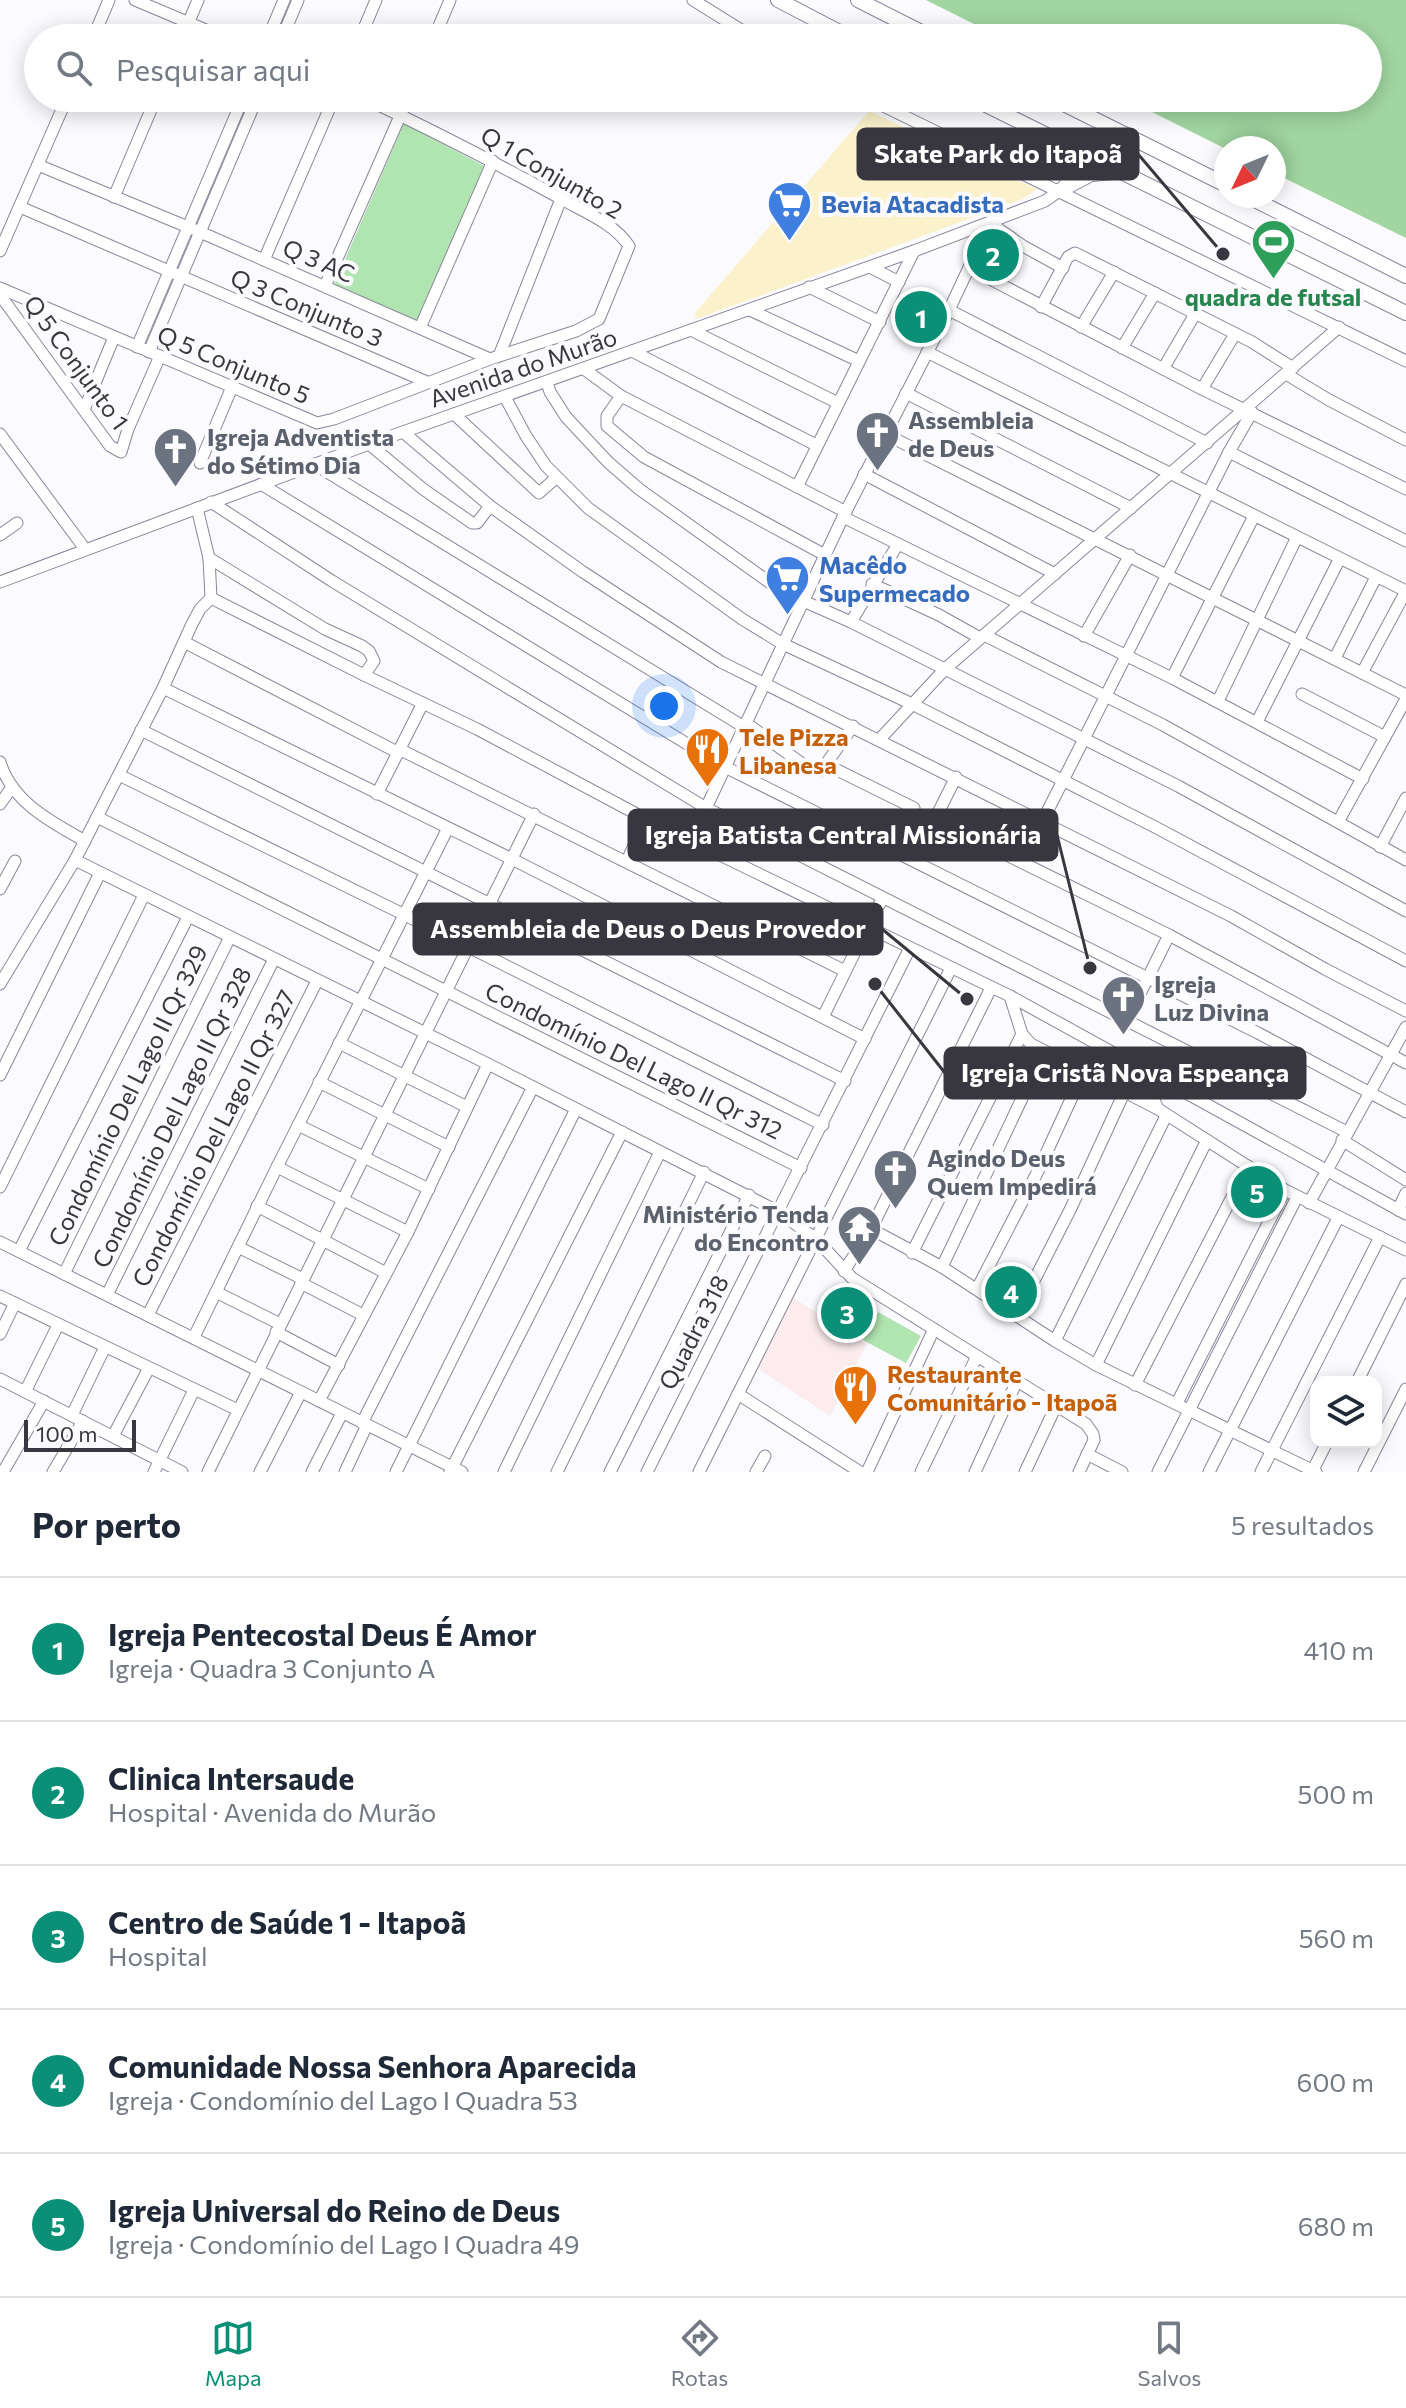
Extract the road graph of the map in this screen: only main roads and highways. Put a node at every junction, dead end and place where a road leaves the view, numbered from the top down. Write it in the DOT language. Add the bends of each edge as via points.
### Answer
graph roads {
  1 [pos="778,0"];
  2 [pos="858,0"];
  3 [pos="824,24"];
  4 [pos="905,24"];
  5 [pos="1000,112"];
  6 [pos="1080,112"];
  7 [pos="1057,140"];
  8 [pos="1122,173"];
  9 [pos="1214,179"];
  10 [pos="1271,208"];
  11 [pos="1406,276"];
  12 [pos="1406,313"];
  1 -- 3 [label="main road"];
  2 -- 4 [label="main road"];
  5 -- 7 [label="main road"];
  6 -- 9 [label="main road"];
  7 -- 8 [label="main road"];
  7 -- 8 [label="main road" via="1073,166 1062,189 1096,172"];
  8 -- 12 [label="main road"];
  10 -- 11 [label="main road"];
}
